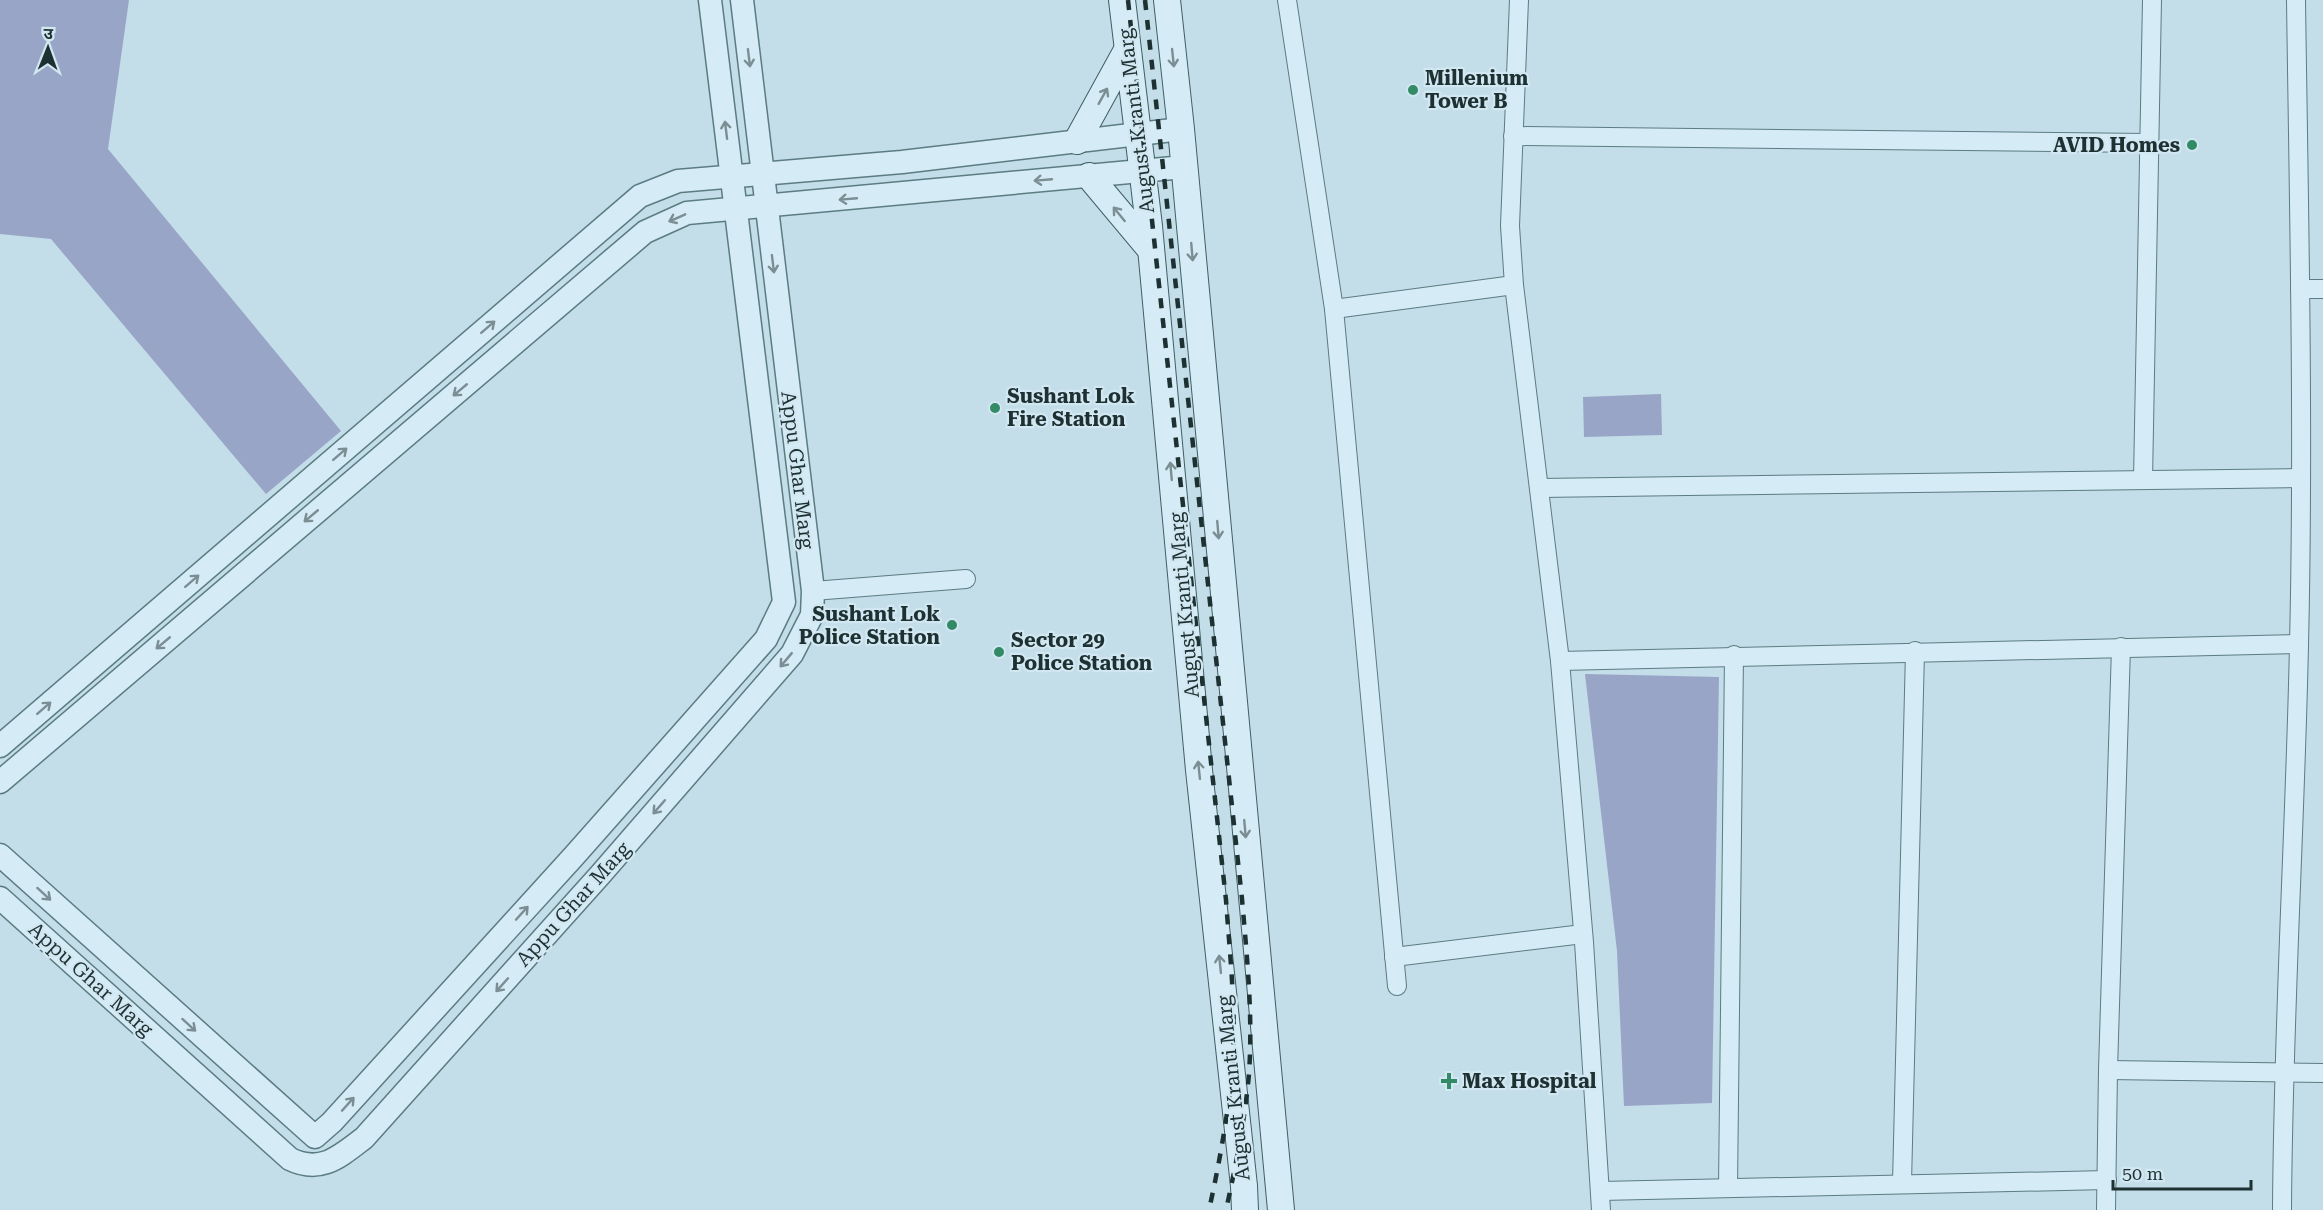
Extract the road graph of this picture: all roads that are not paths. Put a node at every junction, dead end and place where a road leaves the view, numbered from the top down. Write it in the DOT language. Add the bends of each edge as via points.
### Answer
graph roads {
  1 [pos="710,0"];
  2 [pos="742,0"];
  3 [pos="1122,0"];
  4 [pos="1167,0"];
  5 [pos="1287,0"];
  6 [pos="1519,0"];
  7 [pos="2152,0"];
  8 [pos="2296,0"];
  9 [pos="1127,50"];
  10 [pos="1181,129"];
  11 [pos="1137,135"];
  12 [pos="1513,136"];
  13 [pos="1077,141"];
  14 [pos="2149,143"];
  15 [pos="1184,167"];
  16 [pos="1142,171"];
  17 [pos="762,174"];
  18 [pos="1089,176"];
  19 [pos="731,177"];
  20 [pos="766,206"];
  21 [pos="735,209"];
  22 [pos="1151,250"];
  23 [pos="1514,285"];
  24 [pos="2300,289"];
  25 [pos="2323,289"];
  26 [pos="1334,309"];
  27 [pos="2300,478"];
  28 [pos="2143,480"];
  29 [pos="1539,488"];
  30 [pos="966,579"];
  31 [pos="813,591"];
  32 [pos="784,602"];
  33 [pos="812,615"];
  34 [pos="2299,644"];
  35 [pos="2121,647"];
  36 [pos="1916,651"];
  37 [pos="1734,655"];
  38 [pos="1560,661"];
  39 [pos="0,746"];
  40 [pos="0,782"];
  41 [pos="0,855"];
  42 [pos="0,898"];
  43 [pos="1583,934"];
  44 [pos="1394,957"];
  45 [pos="1397,986"];
  46 [pos="2108,1070"];
  47 [pos="2283,1072"];
  48 [pos="2323,1073"];
  49 [pos="315,1137"];
  50 [pos="312,1166"];
  51 [pos="2107,1180"];
  52 [pos="1902,1183"];
  53 [pos="1728,1188"];
  54 [pos="1601,1191"];
  55 [pos="1245,1210"];
  56 [pos="1281,1210"];
  57 [pos="1601,1210"];
  58 [pos="2106,1210"];
  59 [pos="2282,1210"];
  19 -- 1 [label="street, Appu Ghar Marg, one-way"];
  2 -- 17 [label="street, Appu Ghar Marg, one-way"];
  3 -- 9 [label="main road, August Kranti Marg"];
  4 -- 10 [label="main road, August Kranti Marg, one-way"];
  5 -- 26 [label="street"];
  6 -- 12 [label="street"];
  7 -- 14 [label="street"];
  8 -- 24 [label="street"];
  9 -- 11 [label="main road, August Kranti Marg"];
  13 -- 9 [label="main road, one-way"];
  10 -- 11 [label="street"];
  10 -- 15 [label="main road, August Kranti Marg"];
  11 -- 13 [label="street"];
  11 -- 16 [label="main road, August Kranti Marg"];
  12 -- 14 [label="street"];
  12 -- 23 [label="street" via="1510,226"];
  13 -- 17 [label="street"];
  14 -- 28 [label="street"];
  15 -- 16 [label="street"];
  15 -- 56 [label="main road, August Kranti Marg, one-way"];
  16 -- 18 [label="street"];
  16 -- 22 [label="main road, August Kranti Marg"];
  17 -- 19 [label="street"];
  17 -- 20 [label="street, Appu Ghar Marg"];
  18 -- 20 [label="street, one-way"];
  22 -- 18 [label="main road, one-way"];
  19 -- 21 [label="street, Appu Ghar Marg"];
  39 -- 19 [label="street, one-way" via="640,196 678,181"];
  20 -- 21 [label="street"];
  20 -- 31 [label="street, Appu Ghar Marg, one-way"];
  21 -- 32 [label="street, Appu Ghar Marg"];
  21 -- 40 [label="street, one-way" via="687,213 645,232"];
  55 -- 22 [label="main road, August Kranti Marg, one-way"];
  23 -- 26 [label="street"];
  23 -- 29 [label="street"];
  24 -- 25 [label="street"];
  24 -- 27 [label="street"];
  26 -- 44 [label="street"];
  27 -- 28 [label="street"];
  27 -- 34 [label="street"];
  28 -- 29 [label="street"];
  29 -- 38 [label="street"];
  30 -- 31 [label="street"];
  31 -- 33 [label="street, Appu Ghar Marg"];
  32 -- 33 [label="street"];
  49 -- 32 [label="street, Appu Ghar Marg, one-way" via="574,856 766,639"];
  33 -- 50 [label="street, Appu Ghar Marg, one-way" via="792,654 364,1138 343,1154"];
  34 -- 35 [label="street"];
  34 -- 47 [label="street"];
  35 -- 36 [label="street"];
  35 -- 46 [label="street"];
  36 -- 37 [label="street"];
  36 -- 52 [label="street"];
  37 -- 38 [label="street"];
  37 -- 53 [label="street"];
  38 -- 43 [label="street"];
  41 -- 49 [label="street, Appu Ghar Marg, one-way"];
  42 -- 50 [label="street, Appu Ghar Marg" via="290,1160"];
  43 -- 44 [label="street"];
  43 -- 54 [label="street"];
  44 -- 45 [label="street"];
  46 -- 47 [label="street"];
  46 -- 51 [label="street"];
  47 -- 48 [label="street"];
  47 -- 59 [label="street"];
  49 -- 50 [label="street"];
  51 -- 52 [label="street"];
  51 -- 58 [label="street"];
  52 -- 53 [label="street"];
  53 -- 54 [label="street"];
  54 -- 57 [label="street"];
}
